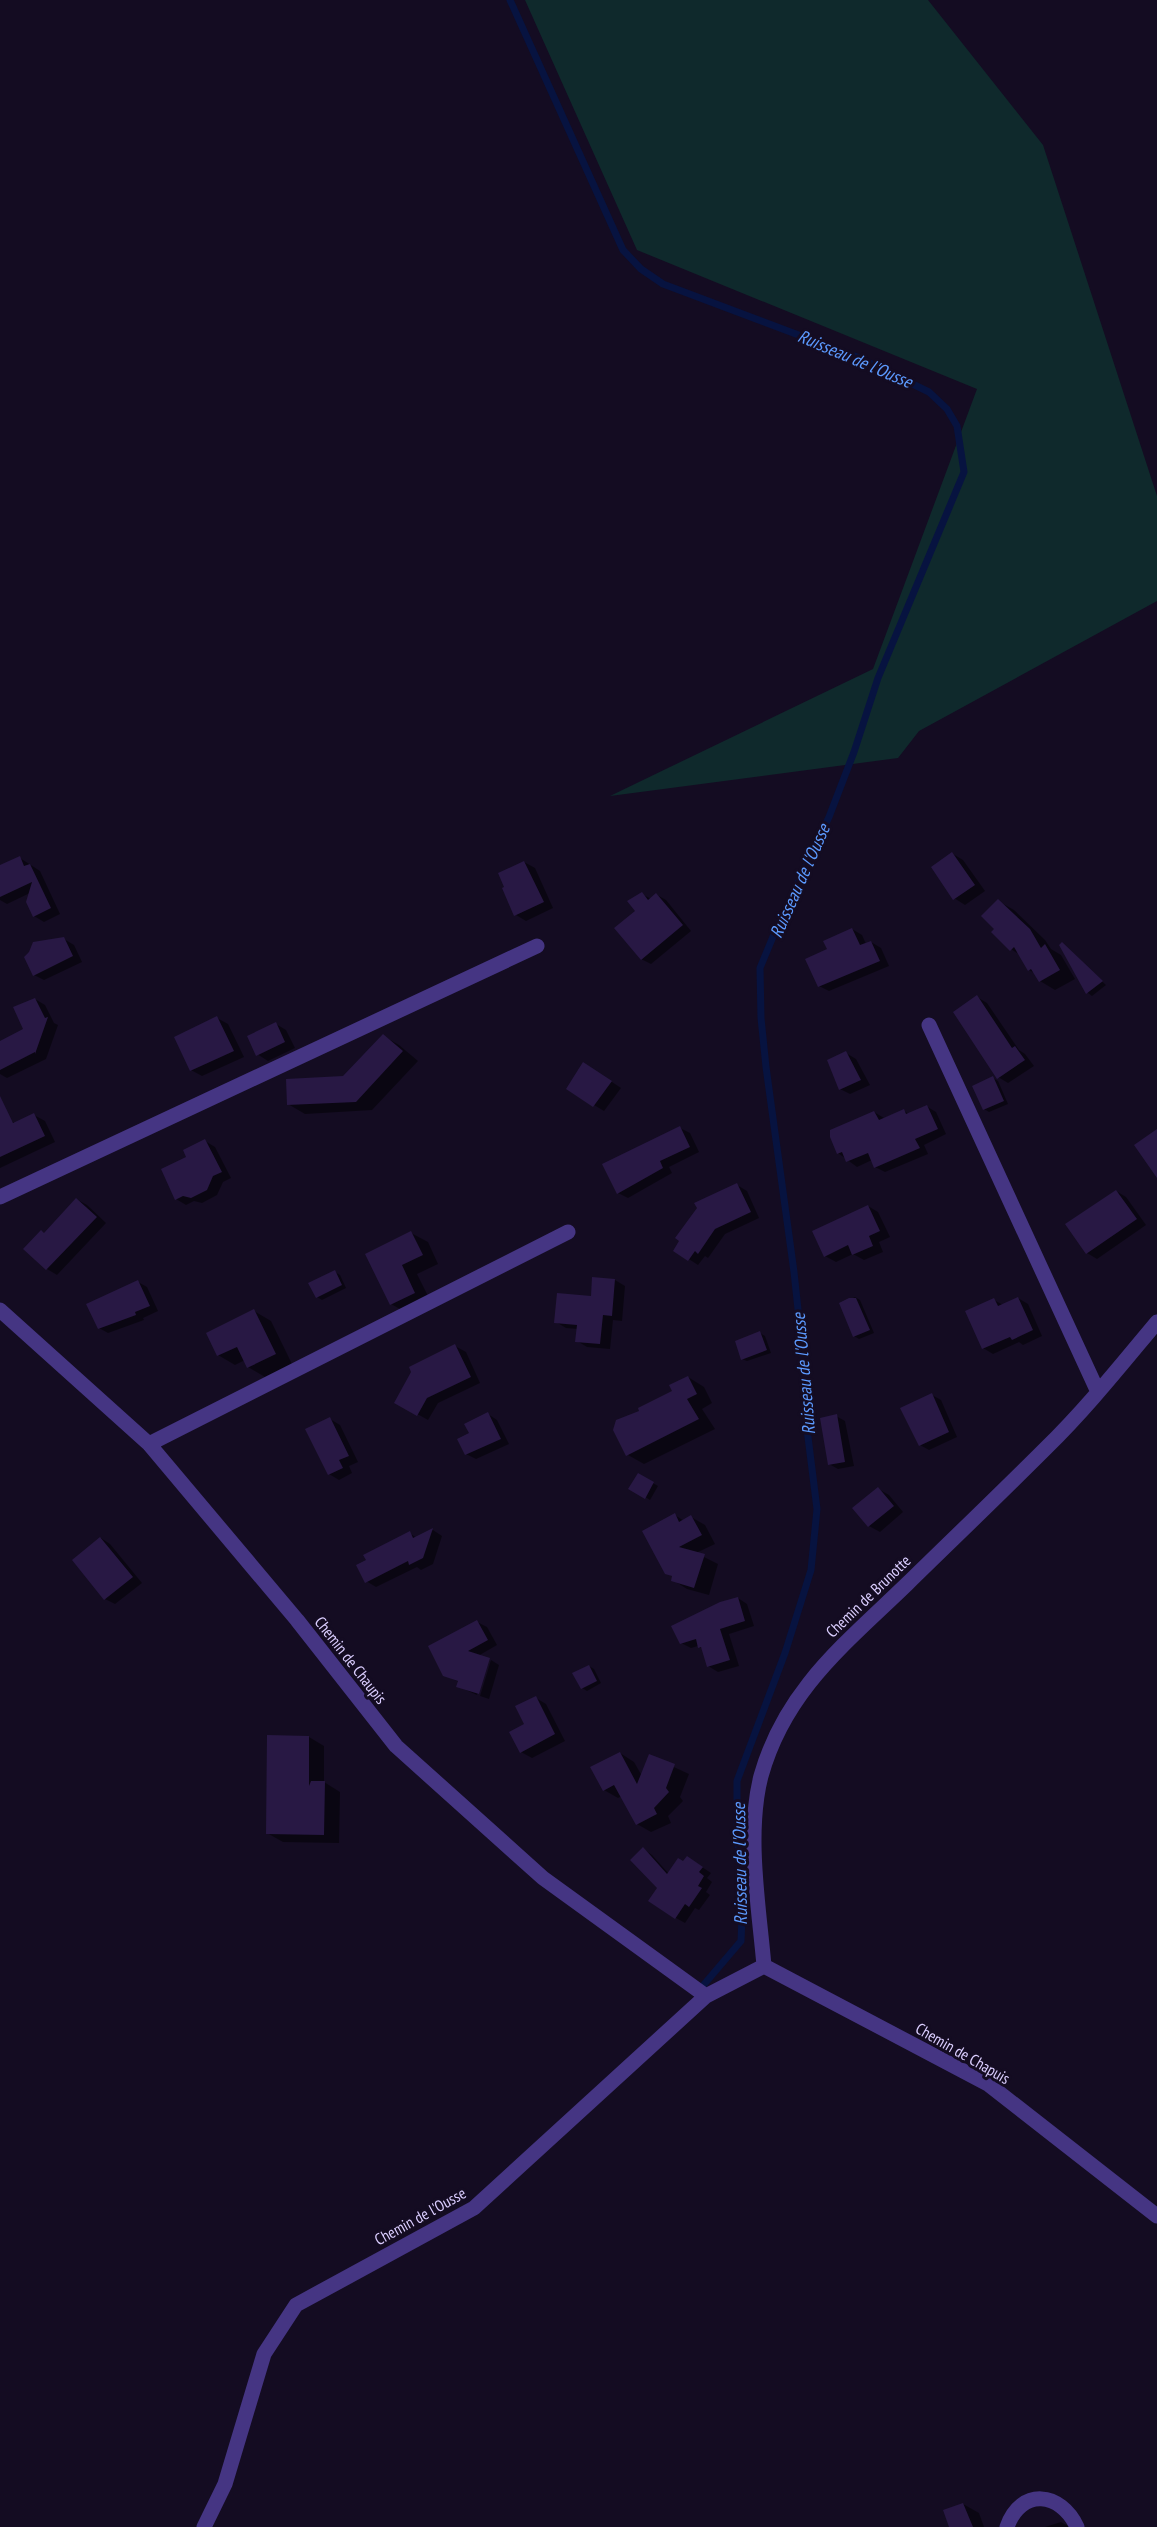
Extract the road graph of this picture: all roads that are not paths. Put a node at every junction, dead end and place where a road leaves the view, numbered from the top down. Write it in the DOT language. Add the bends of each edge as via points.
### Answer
graph roads {
  1 [pos="537,946"];
  2 [pos="929,1024"];
  3 [pos="0,1197"];
  4 [pos="568,1232"];
  5 [pos="0,1310"];
  6 [pos="1157,1322"];
  7 [pos="1098,1392"];
  8 [pos="148,1444"];
  9 [pos="764,1966"];
  10 [pos="706,1996"];
  11 [pos="1157,2216"];
  12 [pos="204,2527"];
  13 [pos="1007,2527"];
  14 [pos="1077,2527"];
  1 -- 3 [label="street"];
  2 -- 7 [label="street"];
  4 -- 8 [label="street"];
  5 -- 8 [label="street, Chemin de Chaupis"];
  6 -- 7 [label="street, Chemin de Brunotte"];
  7 -- 9 [label="street, Chemin de Brunotte" via="1049,1446 835,1653 798,1695 783,1719 760,1779 756,1818 755,1862"];
  8 -- 10 [label="street, Chemin de Chaupis" via="297,1620 396,1746 543,1878"];
  9 -- 10 [label="street, Chemin de l'Ousse"];
  9 -- 11 [label="street, Chemin de Chapuis" via="987,2084"];
  10 -- 12 [label="street, Chemin de l'Ousse" via="474,2208 296,2304 264,2354 225,2484"];
  13 -- 14 [label="street" via="1011,2516 1026,2501 1047,2499 1070,2511"];
}
